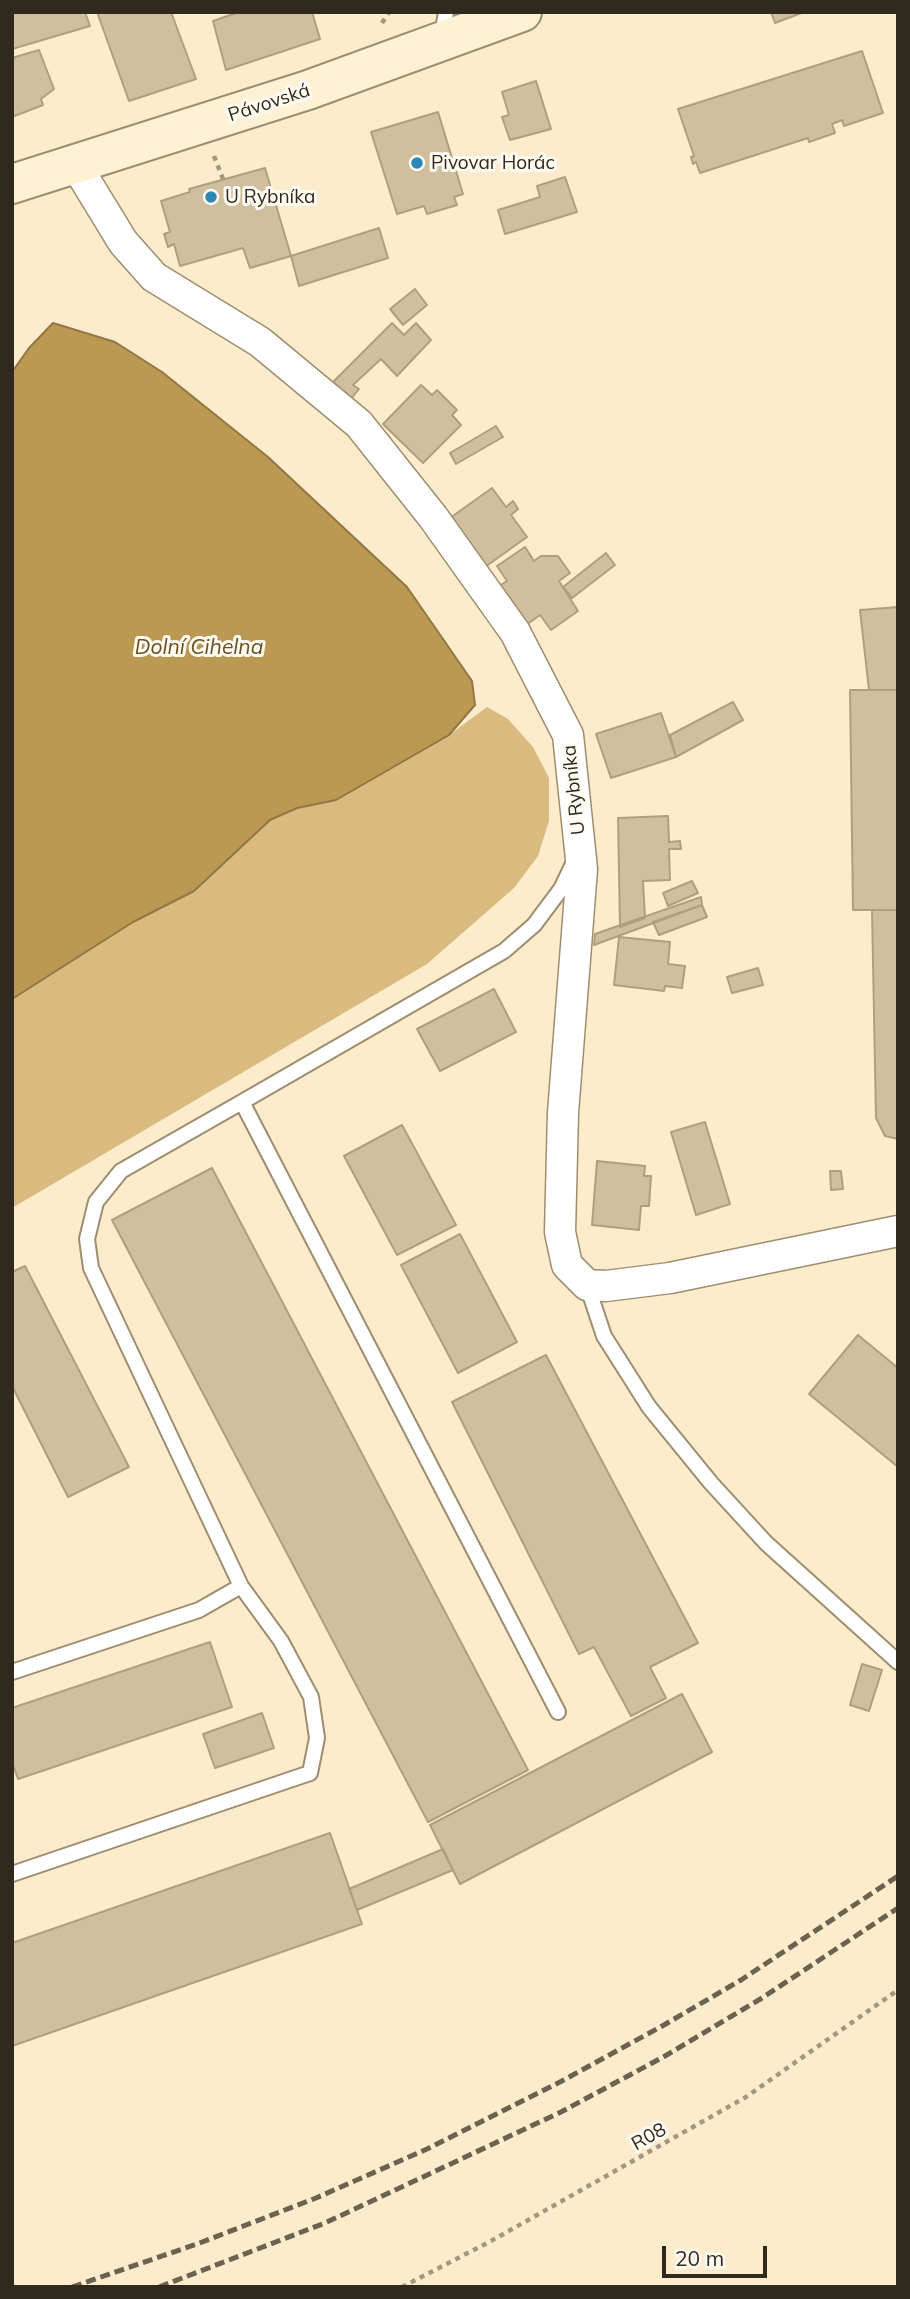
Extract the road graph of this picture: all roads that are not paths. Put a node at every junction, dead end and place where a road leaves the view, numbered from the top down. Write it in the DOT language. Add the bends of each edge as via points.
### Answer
graph roads {
  1 [pos="522,12"];
  2 [pos="443,28"];
  3 [pos="76,165"];
  4 [pos="12,184"];
  5 [pos="581,849"];
  6 [pos="242,1102"];
  7 [pos="898,1231"];
  8 [pos="587,1284"];
  9 [pos="241,1586"];
  10 [pos="898,1662"];
  11 [pos="12,1672"];
  12 [pos="558,1712"];
  13 [pos="12,1874"];
  1 -- 2 [label="street, Pávovská"];
  2 -- 3 [label="street, Pávovská"];
  3 -- 4 [label="street, Pávovská"];
  3 -- 5 [label="street, U Rybníka" via="123,242 154,277 260,342 359,424 433,517 515,632 568,735"];
  5 -- 6 [label="lane" via="561,889 534,925 503,951"];
  5 -- 8 [label="street, U Rybníka" via="563,1113 560,1232 568,1265"];
  6 -- 9 [label="lane" via="121,1171 96,1202 87,1239 91,1268"];
  6 -- 12 [label="lane"];
  7 -- 8 [label="street" via="670,1278"];
  8 -- 10 [label="lane" via="604,1336 649,1407 711,1483 766,1543"];
  9 -- 11 [label="lane" via="199,1610"];
  9 -- 13 [label="lane" via="281,1642 311,1697 317,1738 310,1773"];
}
